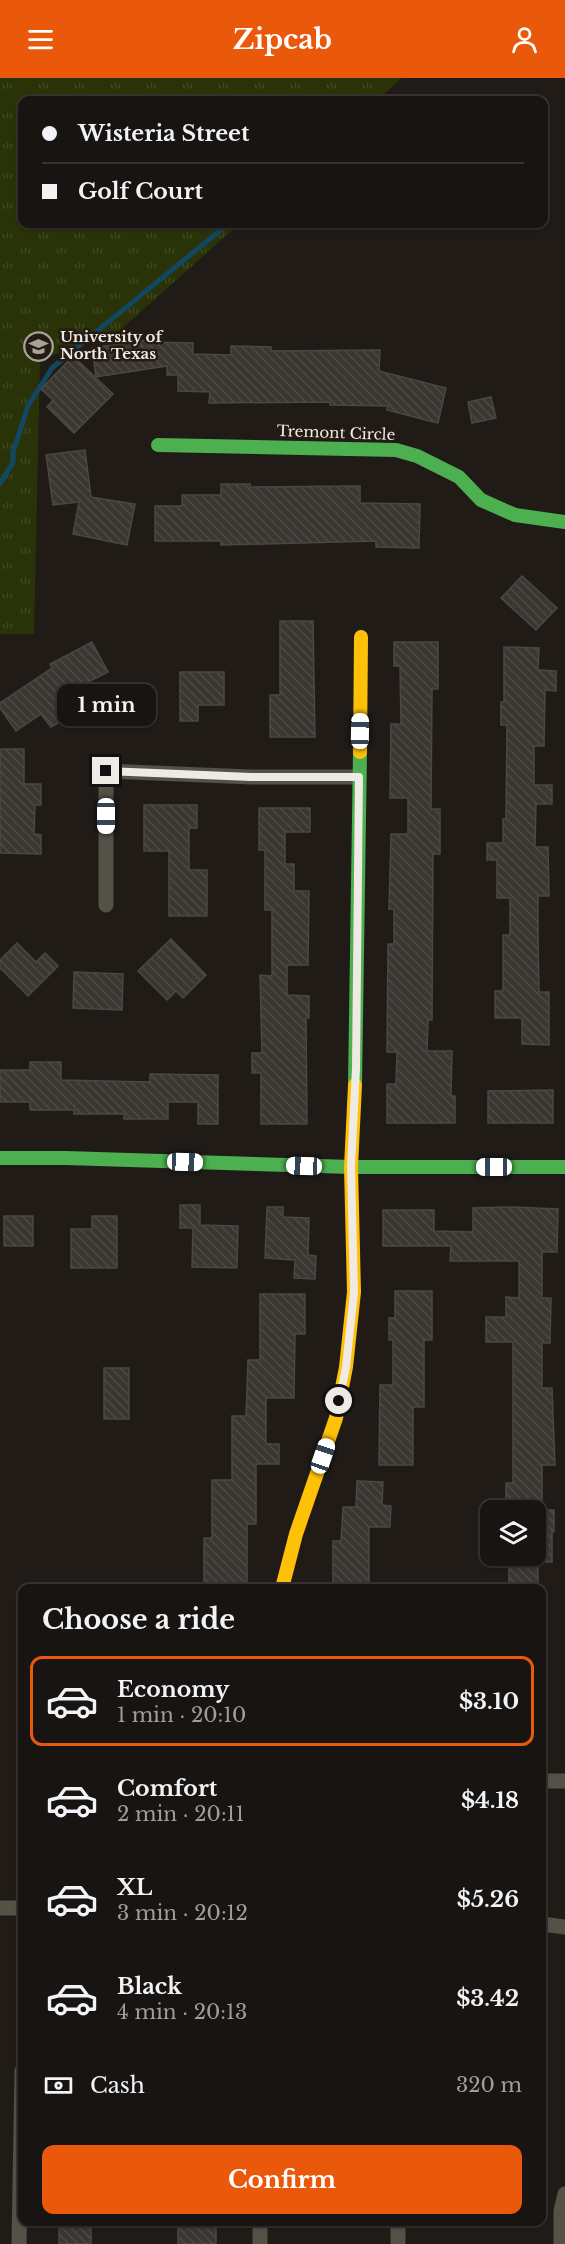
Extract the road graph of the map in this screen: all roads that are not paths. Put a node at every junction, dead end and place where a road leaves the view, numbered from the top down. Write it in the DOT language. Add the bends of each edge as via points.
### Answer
graph roads {
  1 [pos="158,446"];
  2 [pos="565,522"];
  3 [pos="361,637"];
  4 [pos="359,777"];
  5 [pos="106,905"];
  6 [pos="0,1158"];
  7 [pos="351,1167"];
  8 [pos="565,1167"];
  9 [pos="283,1584"];
  10 [pos="546,1781"];
  11 [pos="565,1781"];
  12 [pos="0,1908"];
  13 [pos="18,1908"];
  14 [pos="546,1925"];
  15 [pos="565,1927"];
  16 [pos="565,2194"];
  17 [pos="19,2226"];
  18 [pos="260,2226"];
  19 [pos="398,2226"];
  20 [pos="19,2244"];
  21 [pos="260,2244"];
  22 [pos="398,2244"];
  23 [pos="561,2244"];
  1 -- 2 [label="street, Tremont Circle" via="396,450 459,477 482,500 514,515"];
  3 -- 4 [label="street"];
  4 -- 5 [label="street" via="106,771"];
  4 -- 7 [label="street"];
  6 -- 7 [label="street"];
  7 -- 8 [label="street"];
  7 -- 9 [label="street" via="354,1292 346,1367 336,1418"];
  10 -- 11 [label="street"];
  12 -- 13 [label="street"];
  14 -- 15 [label="street"];
  16 -- 23 [label="street"];
  17 -- 20 [label="street"];
  18 -- 21 [label="street"];
  19 -- 22 [label="street"];
}
